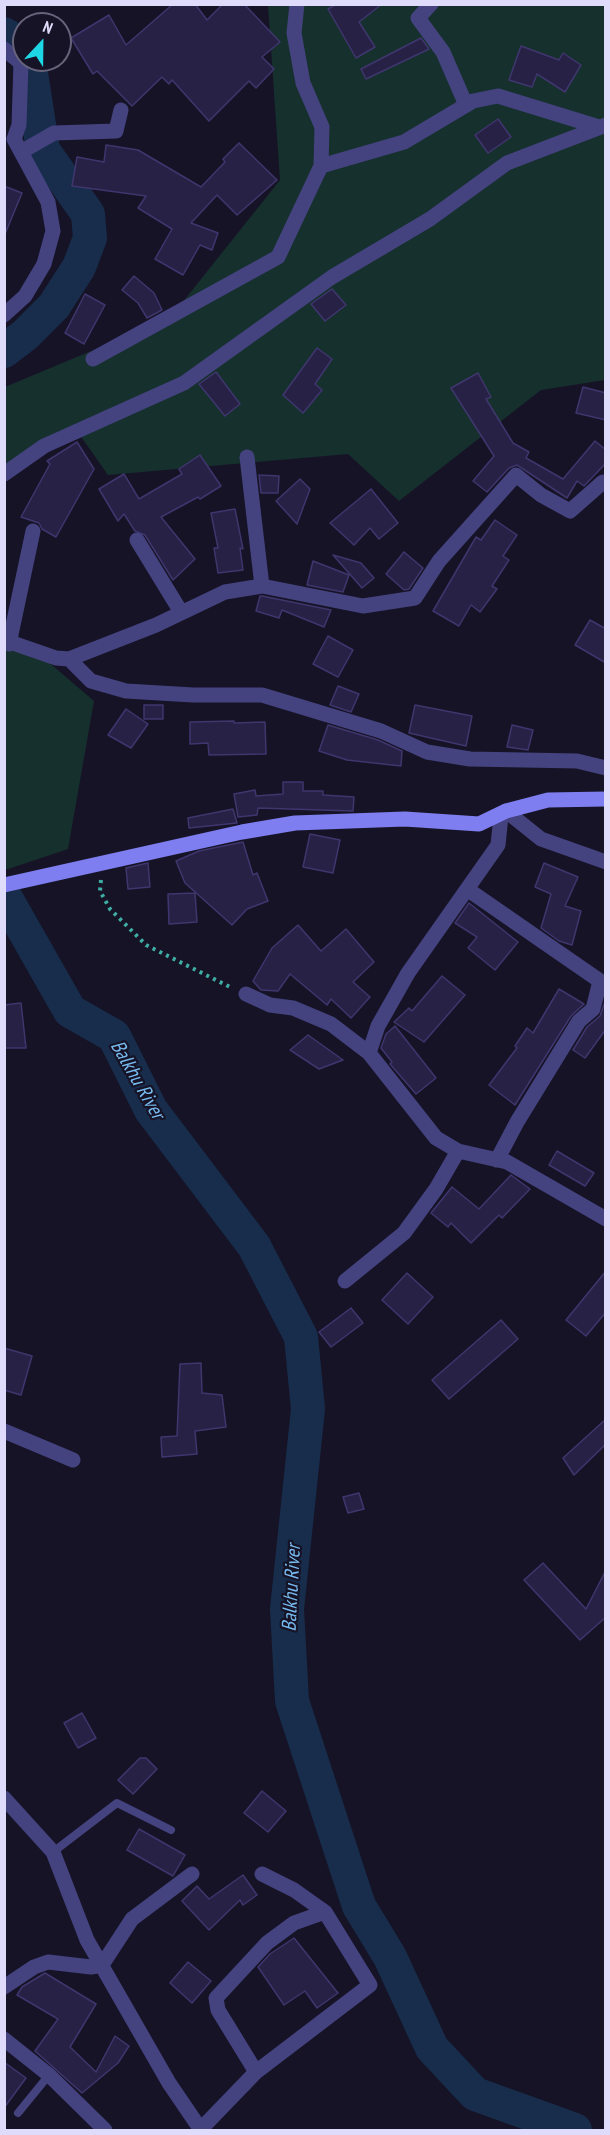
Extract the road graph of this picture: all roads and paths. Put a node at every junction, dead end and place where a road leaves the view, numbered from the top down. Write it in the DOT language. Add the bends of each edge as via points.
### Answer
graph roads {
  1 [pos="297,4"];
  2 [pos="431,4"];
  3 [pos="4,49"];
  4 [pos="466,105"];
  5 [pos="121,110"];
  6 [pos="602,126"];
  7 [pos="21,152"];
  8 [pos="321,166"];
  9 [pos="4,315"];
  10 [pos="93,359"];
  11 [pos="247,456"];
  12 [pos="4,474"];
  13 [pos="606,483"];
  14 [pos="33,531"];
  15 [pos="137,540"];
  16 [pos="262,586"];
  17 [pos="181,612"];
  18 [pos="7,642"];
  19 [pos="69,659"];
  20 [pos="606,768"];
  21 [pos="606,800"];
  22 [pos="504,813"];
  23 [pos="606,862"];
  24 [pos="96,864"];
  25 [pos="4,885"];
  26 [pos="466,889"];
  27 [pos="246,994"];
  28 [pos="369,1053"];
  29 [pos="458,1151"];
  30 [pos="497,1160"];
  31 [pos="605,1216"];
  32 [pos="345,1281"];
  33 [pos="4,1431"];
  34 [pos="73,1460"];
  35 [pos="4,1798"];
  36 [pos="171,1830"];
  37 [pos="53,1852"];
  38 [pos="192,1874"];
  39 [pos="262,1874"];
  40 [pos="325,1912"];
  41 [pos="102,1965"];
  42 [pos="4,1987"];
  43 [pos="4,2039"];
  44 [pos="256,2072"];
  45 [pos="49,2075"];
  46 [pos="18,2113"];
  47 [pos="105,2130"];
  48 [pos="201,2130"];
  1 -- 8 [label="street" via="294,33 303,83 322,128"];
  2 -- 4 [label="street" via="418,18 443,52"];
  3 -- 7 [label="street" via="21,63 19,124 14,139"];
  4 -- 6 [label="street" via="498,96"];
  4 -- 8 [label="street" via="404,142"];
  5 -- 7 [label="street" via="117,131 54,133"];
  6 -- 12 [label="street" via="507,163 430,219 332,277 184,383 44,446"];
  7 -- 9 [label="street" via="48,202 52,231 44,264 25,296"];
  8 -- 10 [label="street" via="278,257"];
  11 -- 16 [label="street"];
  13 -- 16 [label="street" via="570,511 516,475 439,561 415,598 363,606"];
  14 -- 18 [label="street"];
  15 -- 17 [label="street"];
  16 -- 17 [label="street" via="225,592"];
  17 -- 19 [label="street"];
  18 -- 19 [label="street"];
  19 -- 20 [label="street" via="91,681 126,691 262,695 381,731 427,752 470,759 577,761"];
  21 -- 22 [label="street" via="548,800"];
  22 -- 23 [label="street" via="542,839"];
  22 -- 24 [label="street" via="479,824 405,819 295,823"];
  22 -- 26 [label="street" via="498,845"];
  24 -- 25 [label="street"];
  24 -- 27 [label="path" via="100,891 110,909 146,945"];
  26 -- 28 [label="street" via="408,973 378,1026"];
  26 -- 30 [label="street" via="600,981 593,1009 579,1021"];
  27 -- 28 [label="street" via="331,1024"];
  28 -- 29 [label="street" via="436,1138"];
  29 -- 30 [label="street"];
  29 -- 32 [label="street" via="404,1233"];
  30 -- 31 [label="street"];
  33 -- 34 [label="street"];
  35 -- 37 [label="street"];
  36 -- 37 [label="lane" via="117,1803"];
  37 -- 41 [label="street" via="87,1940"];
  38 -- 41 [label="street" via="132,1919"];
  39 -- 40 [label="street"];
  40 -- 44 [label="street" via="294,1923 267,1943 216,1998 218,2010"];
  40 -- 44 [label="street" via="370,1985"];
  41 -- 42 [label="street" via="48,1962"];
  41 -- 48 [label="street" via="169,2083"];
  43 -- 45 [label="street"];
  44 -- 48 [label="street"];
  45 -- 46 [label="lane"];
  45 -- 47 [label="street"];
}
